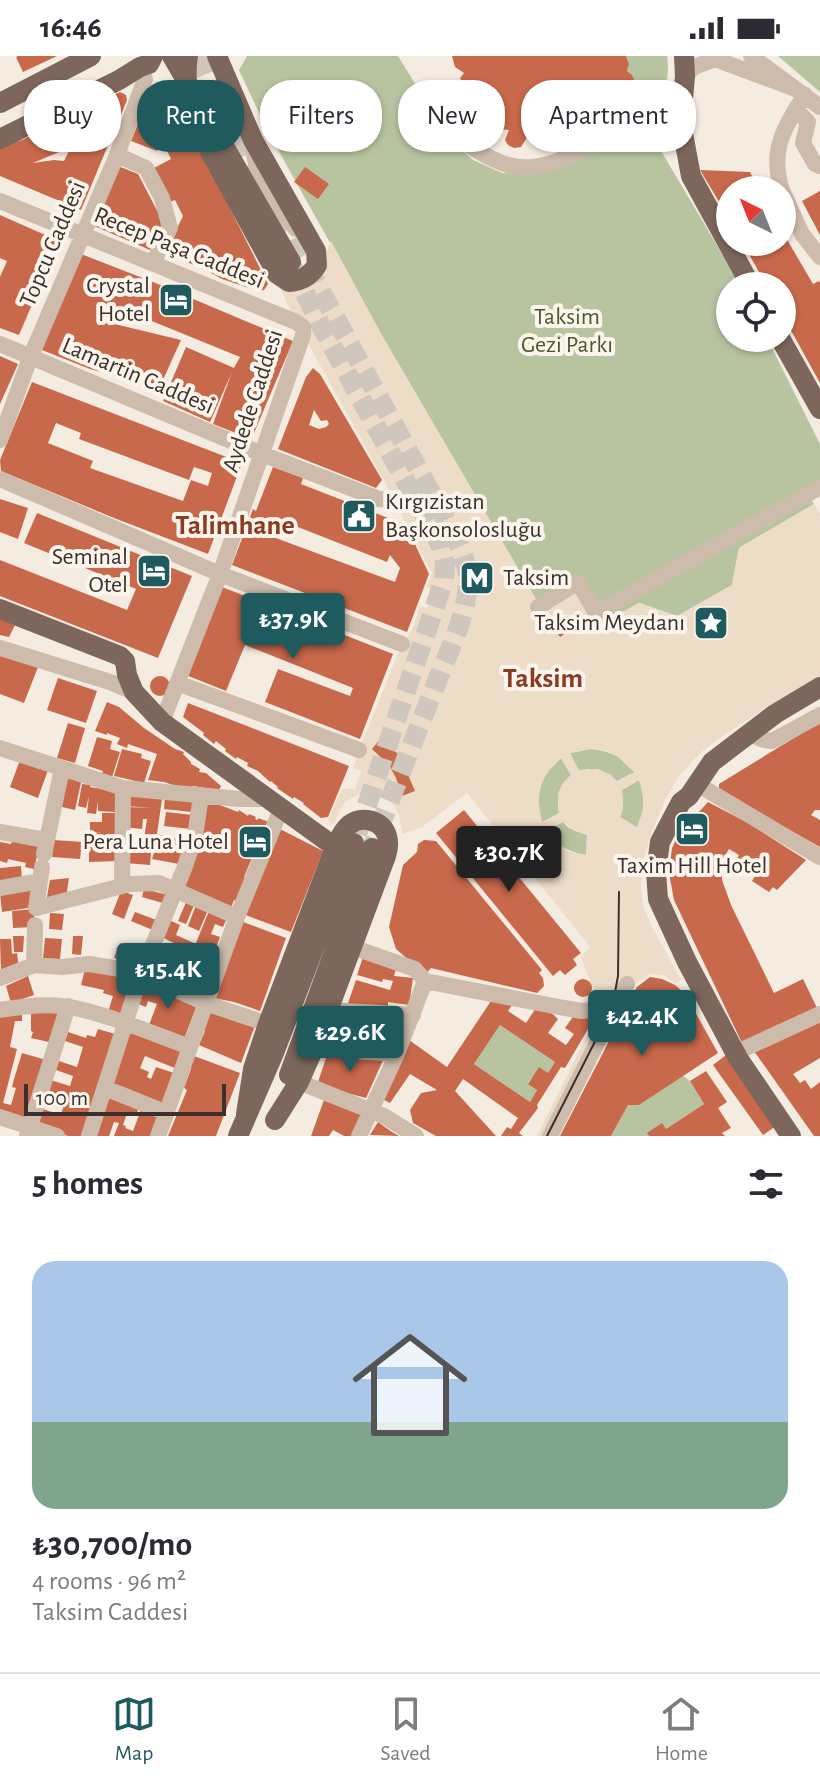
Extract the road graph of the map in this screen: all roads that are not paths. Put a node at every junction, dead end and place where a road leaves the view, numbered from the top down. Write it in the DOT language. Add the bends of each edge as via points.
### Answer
graph roads {
  1 [pos="91,56"];
  2 [pos="121,56"];
  3 [pos="172,56"];
  4 [pos="751,56"];
  5 [pos="223,60"];
  6 [pos="147,62"];
  7 [pos="187,66"];
  8 [pos="684,66"];
  9 [pos="119,80"];
  10 [pos="0,103"];
  11 [pos="820,107"];
  12 [pos="805,110"];
  13 [pos="24,127"];
  14 [pos="0,139"];
  15 [pos="480,152"];
  16 [pos="579,152"];
  17 [pos="686,152"];
  18 [pos="117,155"];
  19 [pos="820,166"];
  20 [pos="777,176"];
  21 [pos="0,201"];
  22 [pos="796,221"];
  23 [pos="84,235"];
  24 [pos="820,257"];
  25 [pos="291,262"];
  26 [pos="153,263"];
  27 [pos="743,272"];
  28 [pos="296,322"];
  29 [pos="0,344"];
  30 [pos="788,352"];
  31 [pos="30,358"];
  32 [pos="820,409"];
  33 [pos="0,440"];
  34 [pos="262,454"];
  35 [pos="0,479"];
  36 [pos="820,487"];
  37 [pos="392,500"];
  38 [pos="220,574"];
  39 [pos="538,607"];
  40 [pos="0,609"];
  41 [pos="402,644"];
  42 [pos="0,648"];
  43 [pos="177,683"];
  44 [pos="820,687"];
  45 [pos="134,692"];
  46 [pos="820,715"];
  47 [pos="162,722"];
  48 [pos="749,734"];
  49 [pos="0,748"];
  50 [pos="359,750"];
  51 [pos="62,769"];
  52 [pos="123,788"];
  53 [pos="693,790"];
  54 [pos="201,796"];
  55 [pos="274,804"];
  56 [pos="0,832"];
  57 [pos="354,846"];
  58 [pos="820,857"];
  59 [pos="43,860"];
  60 [pos="122,886"];
  61 [pos="0,888"];
  62 [pos="175,889"];
  63 [pos="36,916"];
  64 [pos="237,917"];
  65 [pos="352,947"];
  66 [pos="34,965"];
  67 [pos="141,974"];
  68 [pos="0,978"];
  69 [pos="425,981"];
  70 [pos="627,984"];
  71 [pos="205,1003"];
  72 [pos="68,1006"];
  73 [pos="600,1009"];
  74 [pos="0,1010"];
  75 [pos="329,1010"];
  76 [pos="820,1014"];
  77 [pos="413,1015"];
  78 [pos="124,1023"];
  79 [pos="268,1024"];
  80 [pos="190,1047"];
  81 [pos="314,1048"];
  82 [pos="739,1052"];
  83 [pos="397,1054"];
  84 [pos="299,1082"];
  85 [pos="105,1088"];
  86 [pos="371,1111"];
  87 [pos="167,1113"];
  88 [pos="246,1114"];
  89 [pos="0,1117"];
  90 [pos="272,1128"];
  91 [pos="28,1131"];
  92 [pos="57,1136"];
  93 [pos="89,1136"];
  94 [pos="158,1136"];
  95 [pos="238,1136"];
  96 [pos="359,1136"];
  97 [pos="416,1136"];
  98 [pos="550,1136"];
  99 [pos="791,1136"];
  100 [pos="801,1136"];
  1 -- 10 [label="main road"];
  2 -- 9 [label="main road" via="127,70"];
  3 -- 7 [label="main road"];
  4 -- 12 [label="street"];
  5 -- 7 [label="main road" via="253,140 317,257 317,265 306,276 289,282 277,274 195,124"];
  6 -- 9 [label="main road"];
  6 -- 18 [label="street, Topcu Caddesi"];
  7 -- 25 [label="main road"];
  8 -- 12 [label="street" via="715,59"];
  11 -- 12 [label="street"];
  12 -- 19 [label="street" via="803,143"];
  12 -- 20 [label="street" via="777,148"];
  13 -- 14 [label="main road"];
  15 -- 16 [label="street" via="529,167"];
  17 -- 27 [label="main road" via="691,176"];
  18 -- 23 [label="street, Topcu Caddesi"];
  18 -- 26 [label="street" via="146,168 162,198 170,228"];
  21 -- 23 [label="street, Recep Paşa Caddesi"];
  22 -- 24 [label="street"];
  23 -- 26 [label="street, Recep Paşa Caddesi"];
  23 -- 31 [label="street, Topcu Caddesi"];
  26 -- 28 [label="street, Recep Paşa Caddesi"];
  28 -- 34 [label="street, Aydede Caddesi" via="303,335"];
  29 -- 31 [label="street, Lamartin Caddesi"];
  30 -- 32 [label="main road"];
  31 -- 33 [label="street, Topcu Caddesi"];
  31 -- 34 [label="street, Lamartin Caddesi"];
  34 -- 37 [label="street, Lamartin Caddesi"];
  34 -- 38 [label="street, Aydede Caddesi"];
  35 -- 38 [label="street"];
  36 -- 39 [label="street" via="596,613 578,582"];
  38 -- 41 [label="street"];
  38 -- 43 [label="street, Aydede Caddesi"];
  40 -- 45 [label="main road" via="120,656"];
  42 -- 45 [label="street"];
  43 -- 47 [label="street, Aydede Caddesi"];
  43 -- 50 [label="street"];
  44 -- 48 [label="main road"];
  45 -- 47 [label="main road"];
  46 -- 48 [label="street" via="772,741"];
  47 -- 55 [label="main road"];
  48 -- 53 [label="main road" via="712,762"];
  49 -- 51 [label="street"];
  51 -- 52 [label="street"];
  51 -- 59 [label="street"];
  52 -- 54 [label="street"];
  52 -- 60 [label="street"];
  53 -- 58 [label="street"];
  53 -- 82 [label="main road" via="660,842 658,899"];
  54 -- 55 [label="street"];
  54 -- 62 [label="street" via="195,836"];
  55 -- 57 [label="main road"];
  55 -- 64 [label="street"];
  56 -- 59 [label="street"];
  57 -- 65 [label="main road" via="345,829 357,821 375,822 387,837 386,856"];
  57 -- 79 [label="main road"];
  57 -- 88 [label="main road"];
  57 -- 90 [label="main road"];
  59 -- 61 [label="street"];
  59 -- 63 [label="street"];
  60 -- 62 [label="street" via="159,883"];
  60 -- 63 [label="street"];
  62 -- 64 [label="street"];
  62 -- 67 [label="street"];
  63 -- 66 [label="street"];
  64 -- 71 [label="street"];
  65 -- 69 [label="street" via="415,969"];
  65 -- 75 [label="main road"];
  66 -- 67 [label="street" via="89,964"];
  66 -- 68 [label="street"];
  67 -- 71 [label="street"];
  67 -- 78 [label="street"];
  69 -- 73 [label="street" via="582,1011"];
  69 -- 77 [label="street"];
  70 -- 98 [label="street"];
  71 -- 79 [label="street"];
  71 -- 80 [label="street"];
  72 -- 74 [label="street"];
  72 -- 78 [label="street"];
  72 -- 91 [label="street"];
  75 -- 77 [label="street"];
  75 -- 81 [label="main road"];
  76 -- 82 [label="street"];
  77 -- 83 [label="street"];
  78 -- 80 [label="street"];
  78 -- 85 [label="street"];
  79 -- 88 [label="main road"];
  80 -- 87 [label="street"];
  81 -- 83 [label="street"];
  81 -- 84 [label="main road"];
  82 -- 99 [label="main road"];
  82 -- 100 [label="main road"];
  83 -- 86 [label="street"];
  84 -- 86 [label="street"];
  84 -- 90 [label="main road"];
  85 -- 87 [label="street"];
  85 -- 93 [label="street"];
  86 -- 96 [label="street"];
  86 -- 97 [label="street"];
  87 -- 94 [label="street"];
  88 -- 95 [label="main road"];
  89 -- 91 [label="street"];
  91 -- 92 [label="street"];
}
